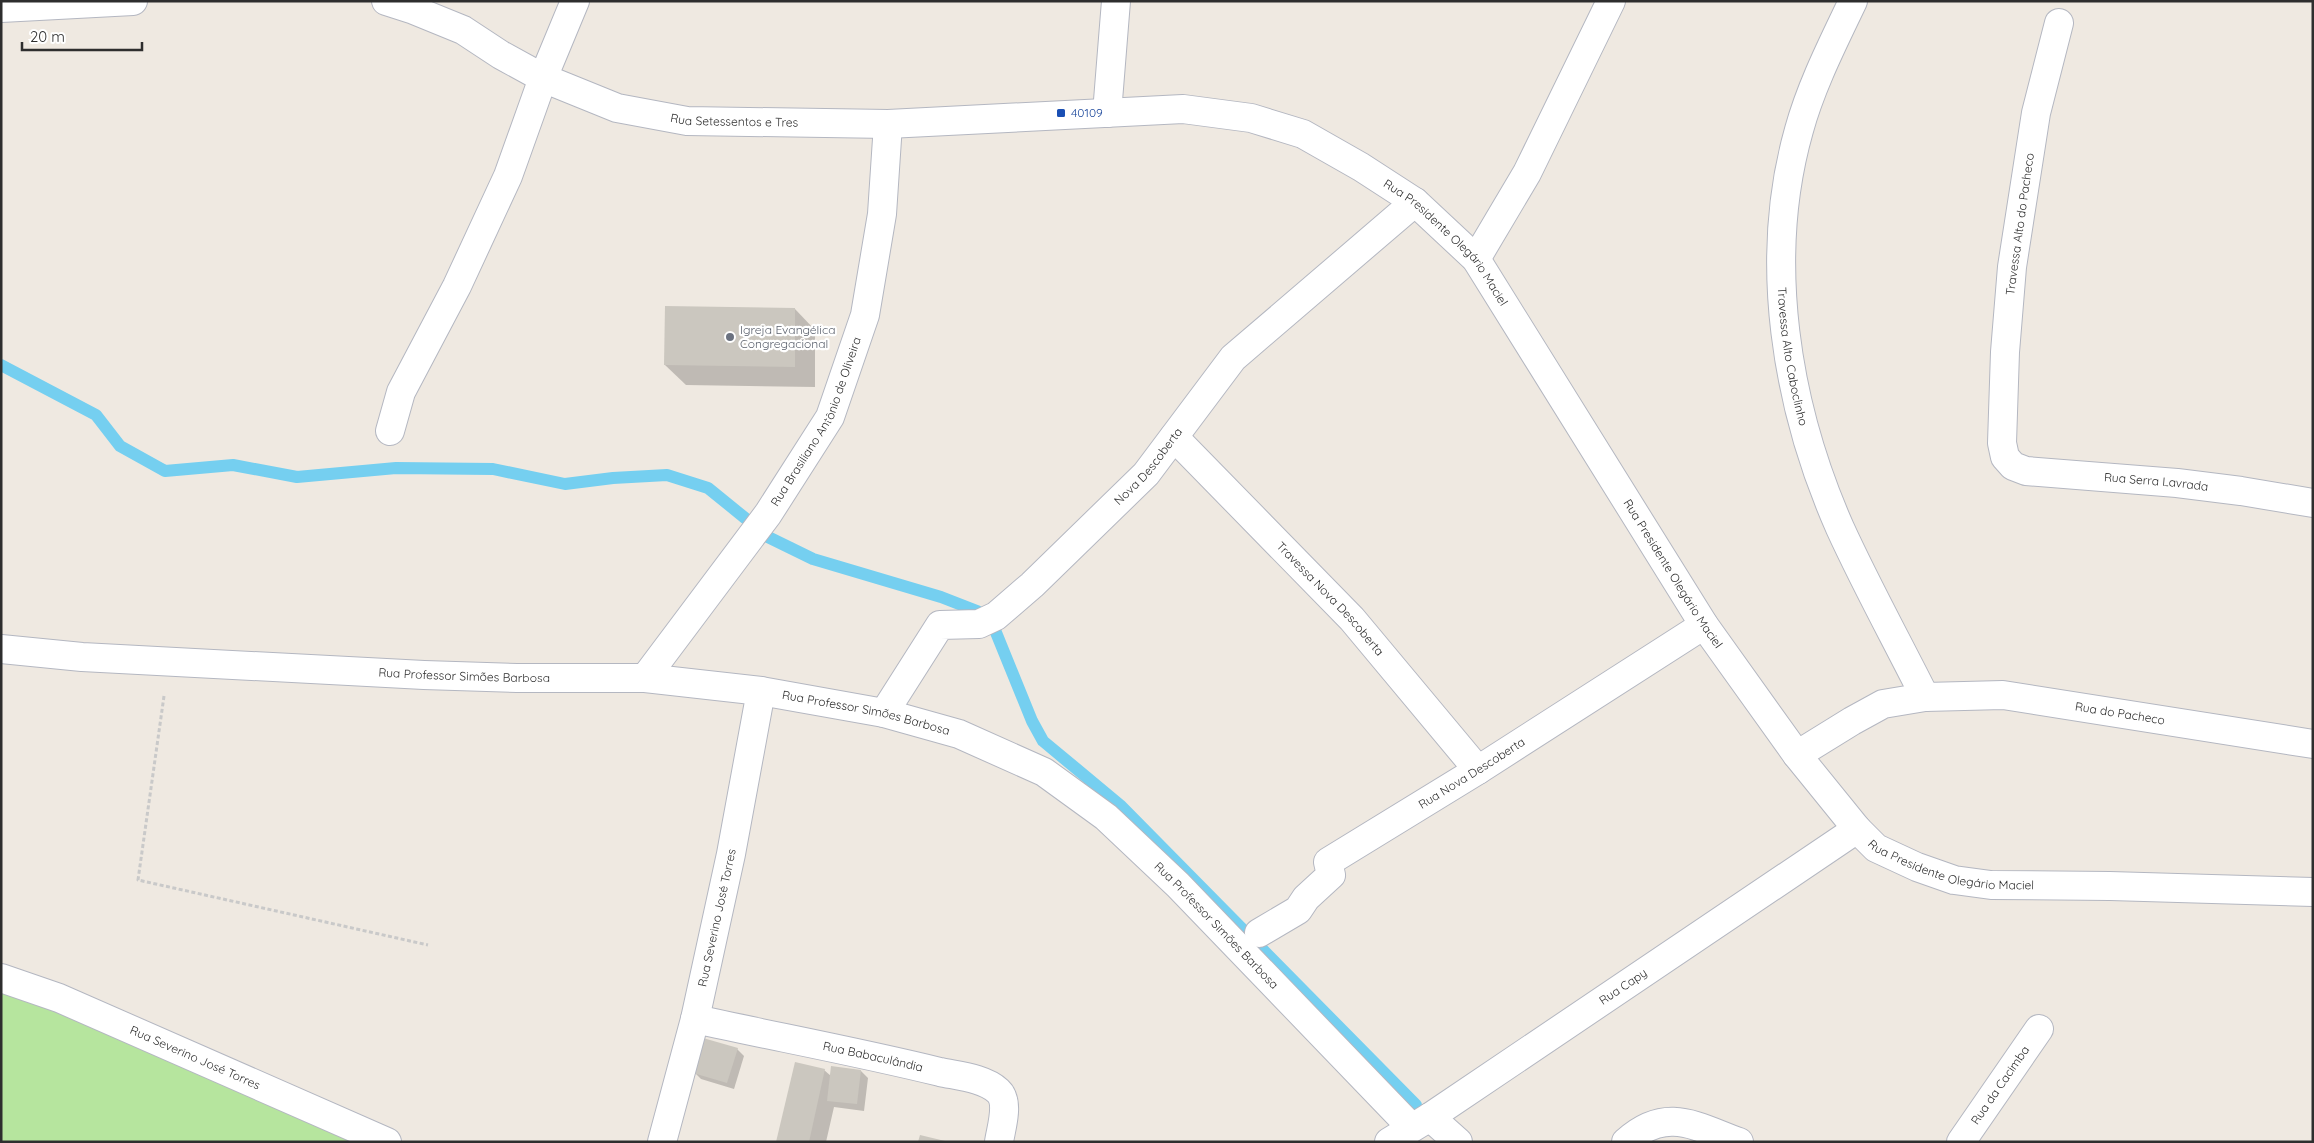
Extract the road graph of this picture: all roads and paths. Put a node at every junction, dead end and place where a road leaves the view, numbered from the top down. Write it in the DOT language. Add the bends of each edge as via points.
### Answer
graph roads {
  1 [pos="133,1"];
  2 [pos="386,1"];
  3 [pos="575,1"];
  4 [pos="1116,1"];
  5 [pos="1611,1"];
  6 [pos="1853,1"];
  7 [pos="1,8"];
  8 [pos="2059,23"];
  9 [pos="543,78"];
  10 [pos="1107,113"];
  11 [pos="888,124"];
  12 [pos="1415,202"];
  13 [pos="1476,259"];
  14 [pos="390,431"];
  15 [pos="1174,437"];
  16 [pos="2005,457"];
  17 [pos="2313,503"];
  18 [pos="1704,625"];
  19 [pos="1,649"];
  20 [pos="169,660"];
  21 [pos="645,678"];
  22 [pos="761,691"];
  23 [pos="1925,697"];
  24 [pos="884,713"];
  25 [pos="2313,744"];
  26 [pos="1797,755"];
  27 [pos="1478,770"];
  28 [pos="1858,830"];
  29 [pos="2313,892"];
  30 [pos="1259,933"];
  31 [pos="428,945"];
  32 [pos="1,978"];
  33 [pos="695,1019"];
  34 [pos="2039,1029"];
  35 [pos="1410,1129"];
  36 [pos="387,1142"];
  37 [pos="662,1142"];
  38 [pos="999,1142"];
  39 [pos="1458,1142"];
  40 [pos="1626,1142"];
  41 [pos="1739,1142"];
  42 [pos="1961,1142"];
  1 -- 7 [label="street"];
  2 -- 9 [label="street, Rua Setessentos e Tres" via="463,30"];
  3 -- 9 [label="street"];
  4 -- 10 [label="street"];
  5 -- 13 [label="street" via="1527,173"];
  6 -- 23 [label="street, Travessa Alto Caboclinho" via="1799,129 1788,176 1782,224 1782,293 1792,377 1809,446 1840,528"];
  8 -- 16 [label="street, Travessa Alto do Pacheco" via="2036,113 2012,267 2002,415"];
  9 -- 11 [label="street, Rua Setessentos e Tres" via="617,108 687,121"];
  9 -- 14 [label="street" via="508,176 457,286 402,392"];
  10 -- 11 [label="street, Rua Setessentos e Tres"];
  10 -- 12 [label="street, Rua Presidente Olegário Maciel" via="1183,109 1251,118 1303,134"];
  11 -- 21 [label="street, Rua Brasiliano Antônio de Oliveira" via="882,214 865,315 830,417 768,514"];
  12 -- 13 [label="street, Rua Presidente Olegário Maciel"];
  12 -- 15 [label="street, Nova Descoberta" via="1233,358"];
  13 -- 18 [label="street, Rua Presidente Olegário Maciel"];
  15 -- 24 [label="street, Nova Descoberta" via="1146,474 996,616 979,624 940,625"];
  15 -- 27 [label="street, Travessa Nova Descoberta" via="1352,619"];
  16 -- 17 [label="street, Rua Serra Lavrada" via="2013,466 2026,471 2177,483"];
  18 -- 26 [label="street, Rua Presidente Olegário Maciel"];
  18 -- 27 [label="street, Rua Nova Descoberta"];
  19 -- 20 [label="street, Rua Professor Simões Barbosa" via="82,657"];
  20 -- 21 [label="street, Rua Professor Simões Barbosa" via="434,675"];
  20 -- 31 [label="path" via="138,880"];
  21 -- 22 [label="street, Rua Professor Simões Barbosa"];
  22 -- 24 [label="street, Rua Professor Simões Barbosa"];
  22 -- 33 [label="street, Rua Severino José Torres" via="731,854"];
  23 -- 25 [label="street, Rua do Pacheco" via="2003,695"];
  23 -- 26 [label="street, Rua do Pacheco" via="1883,704"];
  24 -- 35 [label="street, Rua Professor Simões Barbosa" via="959,734 1044,772 1106,817 1178,885"];
  26 -- 28 [label="street, Rua Presidente Olegário Maciel"];
  27 -- 30 [label="street, Rua Nova Descoberta" via="1328,862 1331,875 1298,910"];
  28 -- 29 [label="street, Rua Presidente Olegário Maciel" via="1876,848 1954,880 1991,884"];
  28 -- 35 [label="street, Rua Capy"];
  32 -- 36 [label="street, Rua Severino José Torres" via="59,998"];
  33 -- 37 [label="street, Rua Severino José Torres"];
  33 -- 38 [label="street, Rua Babaculândia" via="984,1083 1003,1098"];
  34 -- 42 [label="street, Rua da Cacimba"];
  35 -- 39 [label="street"];
  40 -- 41 [label="street" via="1638,1130 1667,1121 1692,1125"];
}
